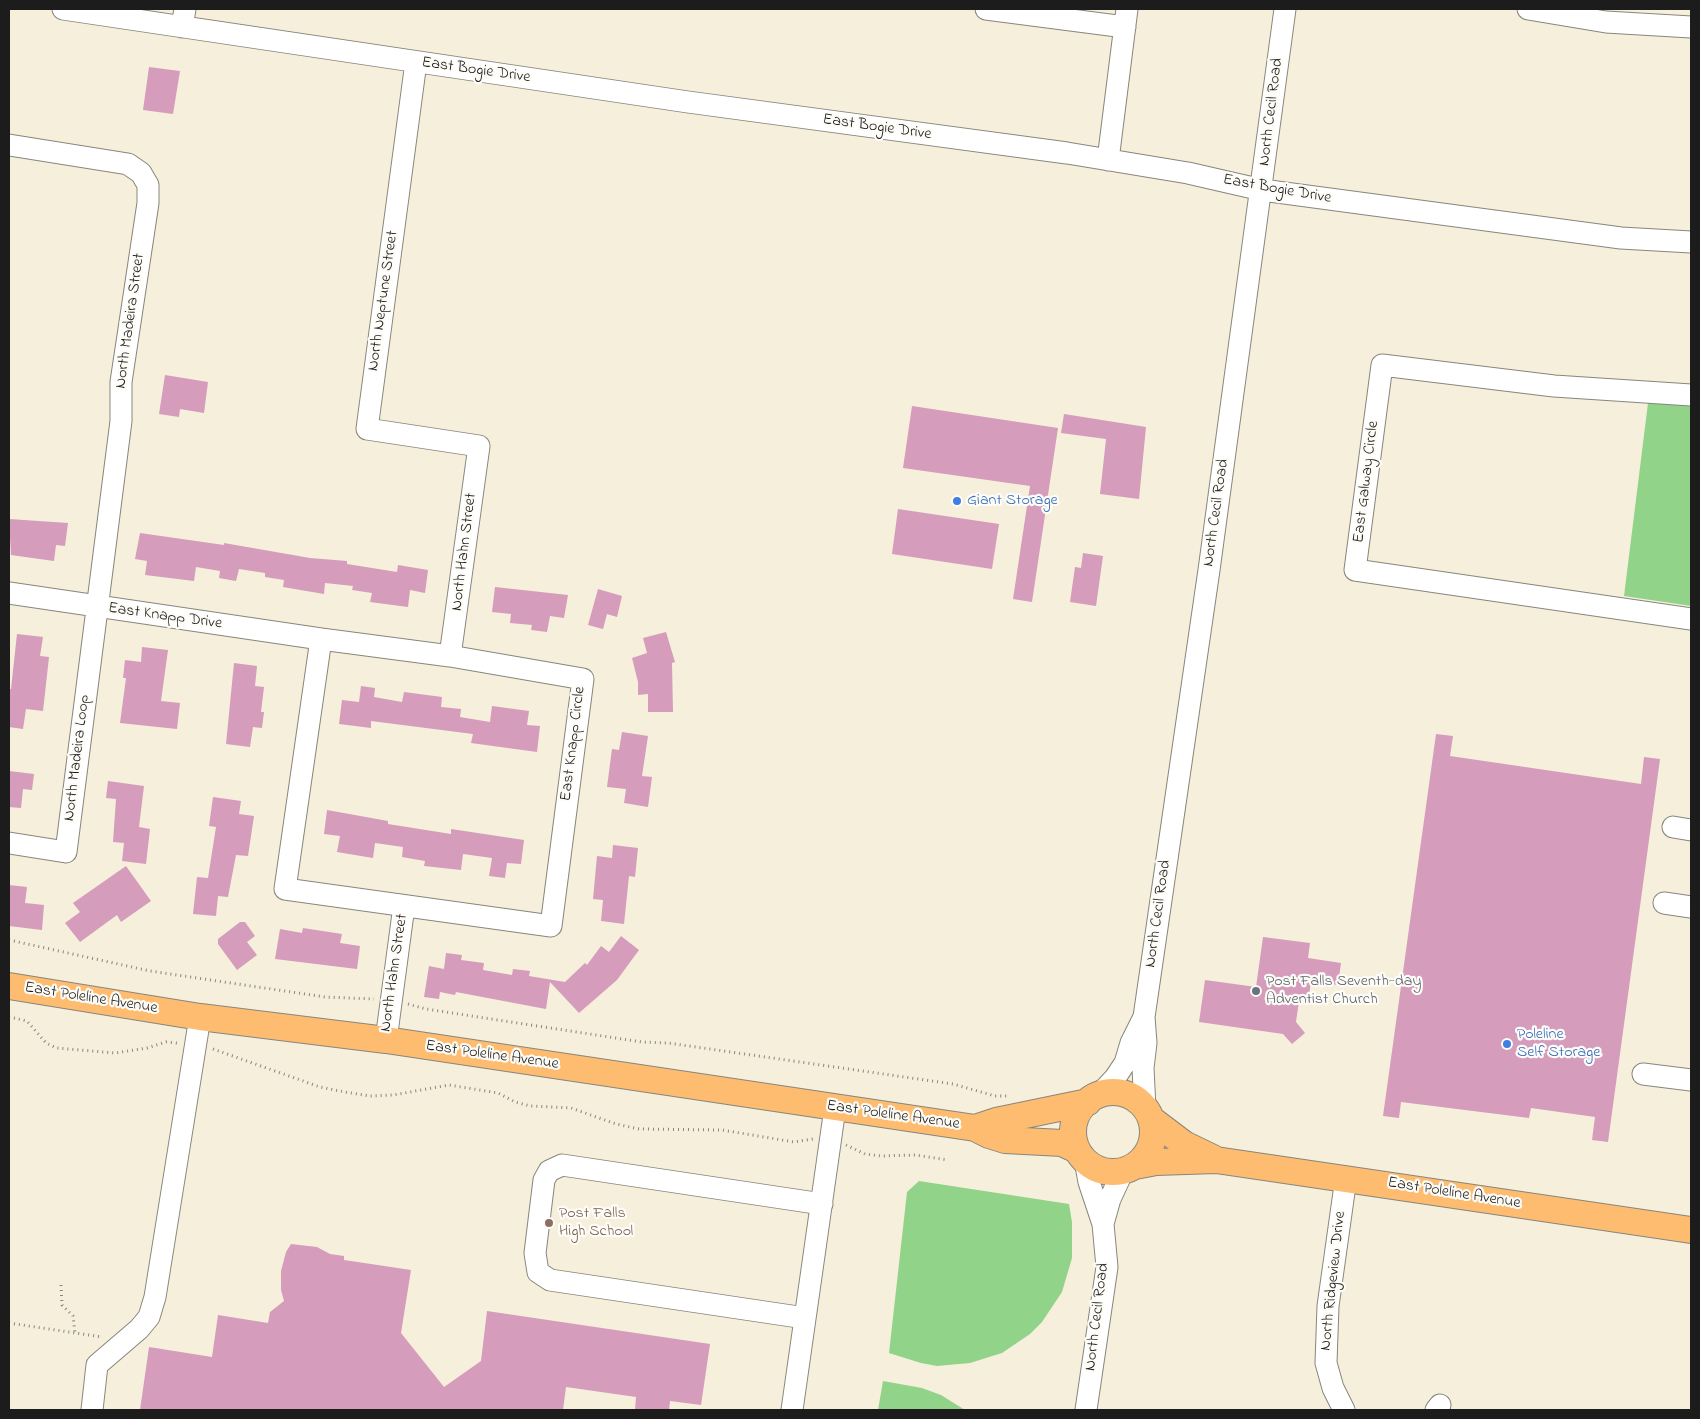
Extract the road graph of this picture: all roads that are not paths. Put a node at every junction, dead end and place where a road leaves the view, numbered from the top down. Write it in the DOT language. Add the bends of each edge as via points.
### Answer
graph roads {
  1 [pos="63,9"];
  2 [pos="986,9"];
  3 [pos="1286,9"];
  4 [pos="1528,9"];
  5 [pos="183,18"];
  6 [pos="1126,18"];
  7 [pos="1691,26"];
  8 [pos="416,62"];
  9 [pos="9,145"];
  10 [pos="1108,160"];
  11 [pos="1262,190"];
  12 [pos="1691,242"];
  13 [pos="1691,395"];
  14 [pos="479,446"];
  15 [pos="9,593"];
  16 [pos="97,607"];
  17 [pos="1691,619"];
  18 [pos="321,639"];
  19 [pos="450,656"];
  20 [pos="9,843"];
  21 [pos="1664,903"];
  22 [pos="404,906"];
  23 [pos="1691,907"];
  24 [pos="9,991"];
  25 [pos="1144,1016"];
  26 [pos="200,1017"];
  27 [pos="386,1040"];
  28 [pos="1643,1074"];
  29 [pos="1691,1080"];
  30 [pos="1093,1099"];
  31 [pos="835,1108"];
  32 [pos="1148,1114"];
  33 [pos="976,1128"];
  34 [pos="1081,1155"];
  35 [pos="1216,1160"];
  36 [pos="1129,1169"];
  37 [pos="1346,1178"];
  38 [pos="822,1204"];
  39 [pos="1103,1224"];
  40 [pos="1691,1230"];
  41 [pos="806,1318"];
  42 [pos="92,1410"];
  43 [pos="792,1410"];
  44 [pos="1086,1410"];
  45 [pos="1344,1410"];
  1 -- 5 [label="street, East Bogie Drive"];
  2 -- 6 [label="street"];
  3 -- 11 [label="street, North Cecil Road"];
  4 -- 7 [label="street" via="1606,22"];
  5 -- 8 [label="street, East Bogie Drive"];
  6 -- 10 [label="street"];
  8 -- 10 [label="street, East Bogie Drive"];
  8 -- 14 [label="street, North Neptune Street" via="367,429"];
  9 -- 16 [label="street, North Madeira Street" via="128,164 141,173 148,185 121,382 121,421"];
  10 -- 11 [label="street, East Bogie Drive" via="1188,173"];
  11 -- 12 [label="street, East Bogie Drive" via="1621,238"];
  11 -- 25 [label="street, North Cecil Road"];
  13 -- 17 [label="street, East Galway Circle" via="1554,386 1382,365 1355,570"];
  14 -- 19 [label="street, North Hahn Street"];
  15 -- 16 [label="street, East Knapp Drive"];
  16 -- 18 [label="street, East Knapp Drive"];
  16 -- 20 [label="street, North Madeira Loop" via="66,852"];
  18 -- 19 [label="street, East Knapp Circle"];
  18 -- 22 [label="street, East Knapp Circle" via="285,889"];
  19 -- 22 [label="street, East Knapp Circle" via="583,680 551,926"];
  21 -- 23 [label="street"];
  22 -- 27 [label="street, North Hahn Street"];
  24 -- 26 [label="main road, East Poleline Avenue"];
  25 -- 30 [label="street, North Cecil Road" via="1115,1078"];
  25 -- 32 [label="street, North Cecil Road" via="1143,1068"];
  26 -- 27 [label="main road, East Poleline Avenue"];
  26 -- 42 [label="street" via="155,1297 149,1317 139,1329 97,1365"];
  27 -- 31 [label="main road, East Poleline Avenue"];
  28 -- 29 [label="street"];
  30 -- 32 [label="main road" via="1111,1093 1124,1094 1136,1100"];
  30 -- 33 [label="main road, East Poleline Avenue"];
  30 -- 34 [label="main road" via="1080,1111 1074,1123 1074,1136"];
  31 -- 33 [label="main road, East Poleline Avenue"];
  31 -- 38 [label="street"];
  32 -- 35 [label="main road, East Poleline Avenue" via="1184,1144"];
  32 -- 36 [label="main road" via="1153,1132 1151,1145 1145,1157"];
  33 -- 34 [label="main road, East Poleline Avenue" via="1005,1140 1062,1143"];
  34 -- 36 [label="main road" via="1102,1170"];
  34 -- 39 [label="street, North Cecil Road"];
  35 -- 36 [label="main road, East Poleline Avenue" via="1156,1162"];
  35 -- 37 [label="main road, East Poleline Avenue"];
  36 -- 39 [label="street, North Cecil Road" via="1110,1199"];
  37 -- 40 [label="main road, East Poleline Avenue"];
  37 -- 45 [label="street, North Ridgeview Drive" via="1328,1306 1326,1363"];
  38 -- 41 [label="street"];
  38 -- 41 [label="street" via="562,1165 550,1171 544,1180 535,1253 538,1272 550,1280"];
  39 -- 44 [label="street, North Cecil Road" via="1107,1267"];
  41 -- 43 [label="street"];
}
